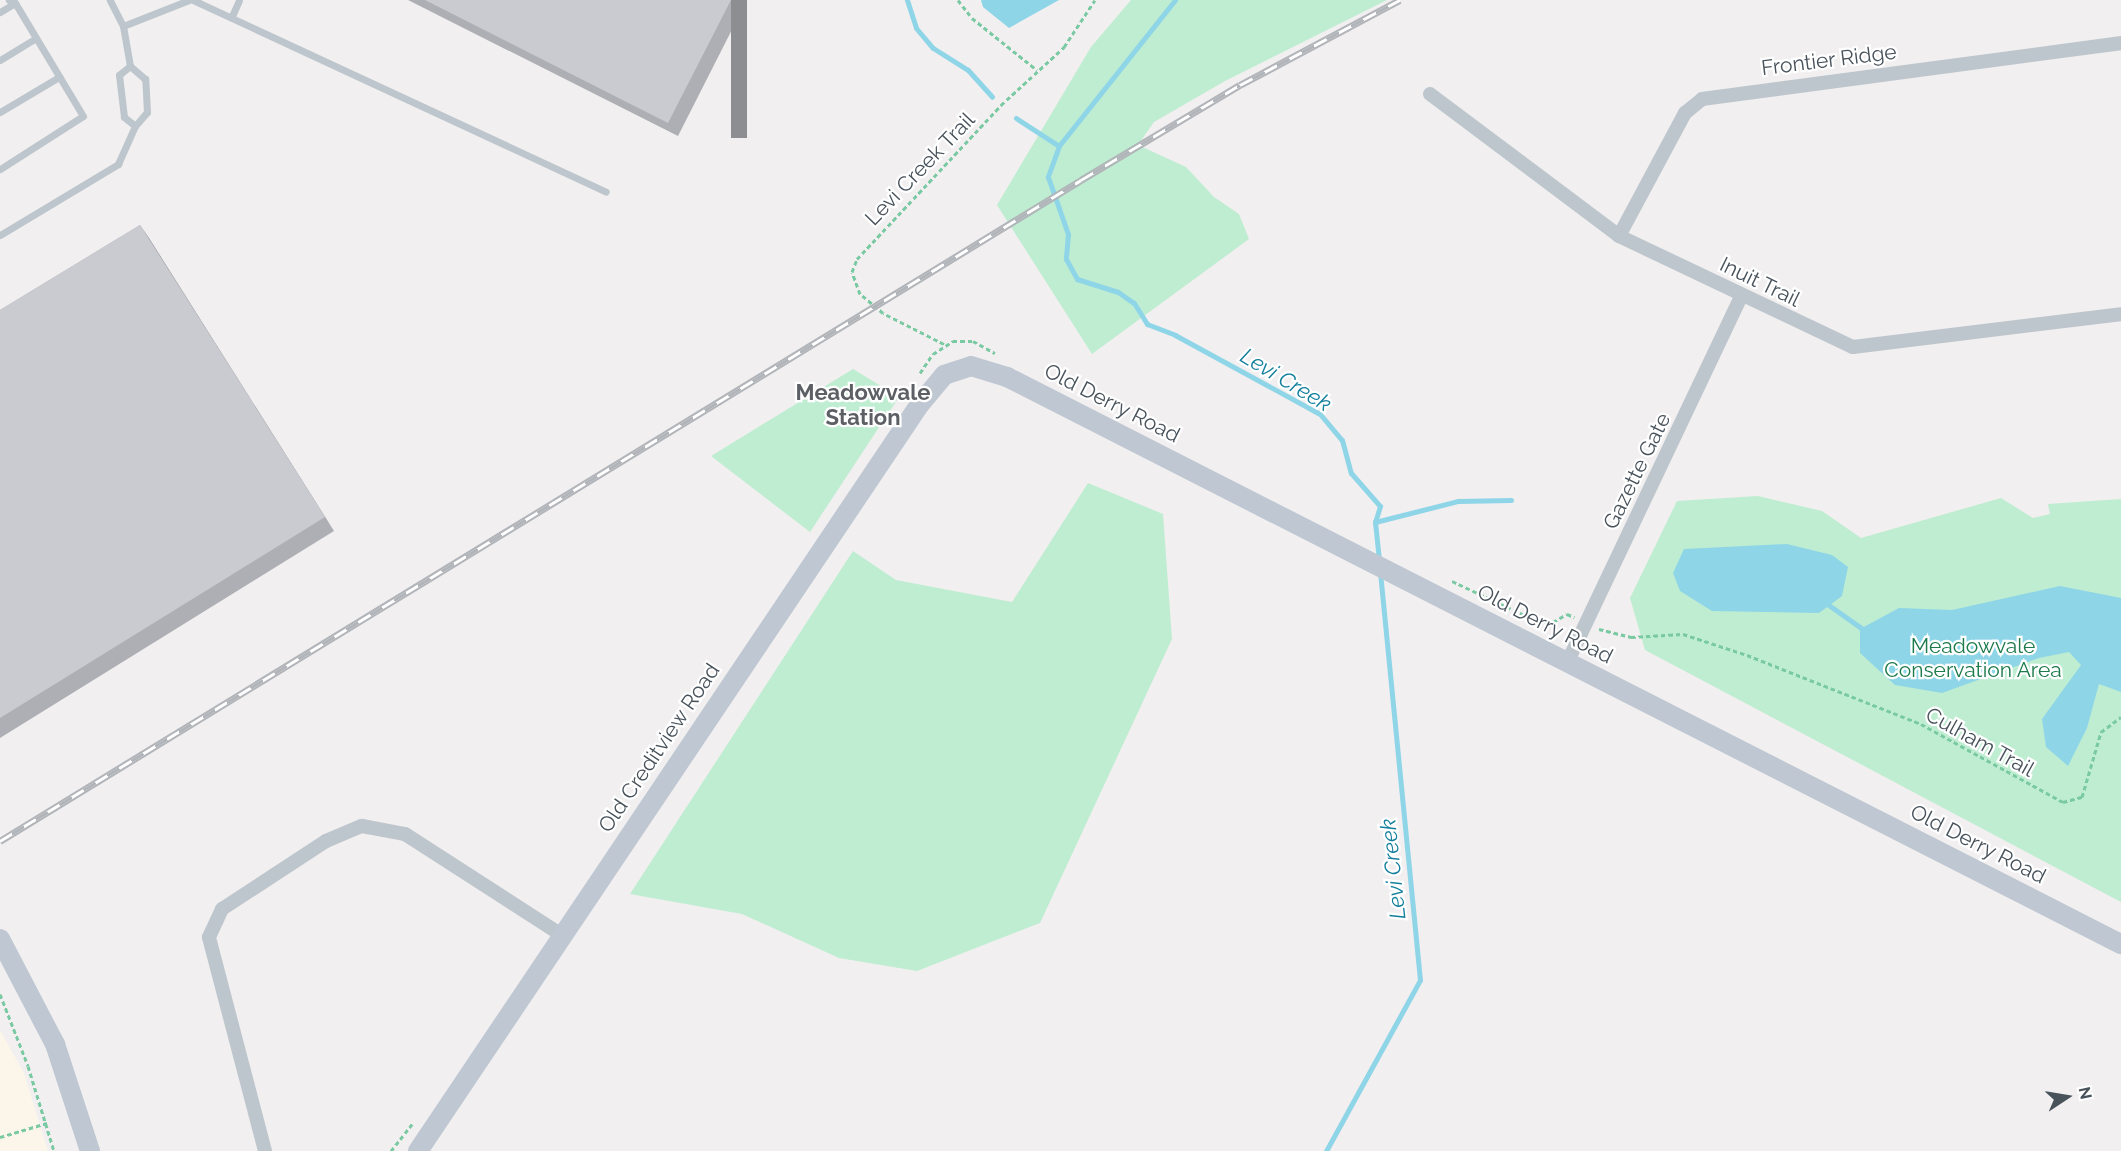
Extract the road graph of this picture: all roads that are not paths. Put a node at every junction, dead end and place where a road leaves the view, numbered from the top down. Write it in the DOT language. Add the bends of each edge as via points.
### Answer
graph roads {
  1 [pos="111,0"];
  2 [pos="191,0"];
  3 [pos="239,0"];
  4 [pos="12,2"];
  5 [pos="0,12"];
  6 [pos="232,16"];
  7 [pos="123,26"];
  8 [pos="36,38"];
  9 [pos="2121,43"];
  10 [pos="0,60"];
  11 [pos="130,66"];
  12 [pos="59,77"];
  13 [pos="1430,94"];
  14 [pos="0,112"];
  15 [pos="135,126"];
  16 [pos="0,169"];
  17 [pos="606,192"];
  18 [pos="0,234"];
  19 [pos="1619,236"];
  20 [pos="1741,297"];
  21 [pos="2121,314"];
  22 [pos="944,375"];
  23 [pos="1567,663"];
  24 [pos="562,935"];
  25 [pos="0,939"];
  26 [pos="2121,944"];
  27 [pos="90,1151"];
  28 [pos="266,1151"];
  29 [pos="418,1151"];
  1 -- 7 [label="lane"];
  2 -- 6 [label="lane"];
  2 -- 7 [label="lane"];
  3 -- 6 [label="lane"];
  4 -- 5 [label="lane"];
  4 -- 8 [label="lane"];
  6 -- 17 [label="lane"];
  7 -- 11 [label="lane"];
  8 -- 10 [label="lane"];
  8 -- 12 [label="lane"];
  9 -- 19 [label="street, Frontier Ridge" via="1702,99 1685,113"];
  11 -- 15 [label="lane" via="119,75 124,117"];
  11 -- 15 [label="lane" via="146,79 147,112"];
  12 -- 14 [label="lane"];
  12 -- 16 [label="lane" via="83,116"];
  13 -- 19 [label="street, Inuit Trail"];
  15 -- 18 [label="lane" via="118,164"];
  19 -- 20 [label="street, Inuit Trail"];
  20 -- 21 [label="street, Inuit Trail" via="1853,348"];
  20 -- 23 [label="street, Gazette Gate"];
  22 -- 23 [label="street, Old Derry Road" via="971,366 988,369"];
  22 -- 24 [label="street, Old Creditview Road" via="920,404"];
  23 -- 26 [label="street, Old Derry Road"];
  24 -- 28 [label="street" via="405,834 362,826 326,841 222,909 209,938"];
  24 -- 29 [label="street, Old Creditview Road"];
  25 -- 27 [label="street" via="55,1044"];
}
